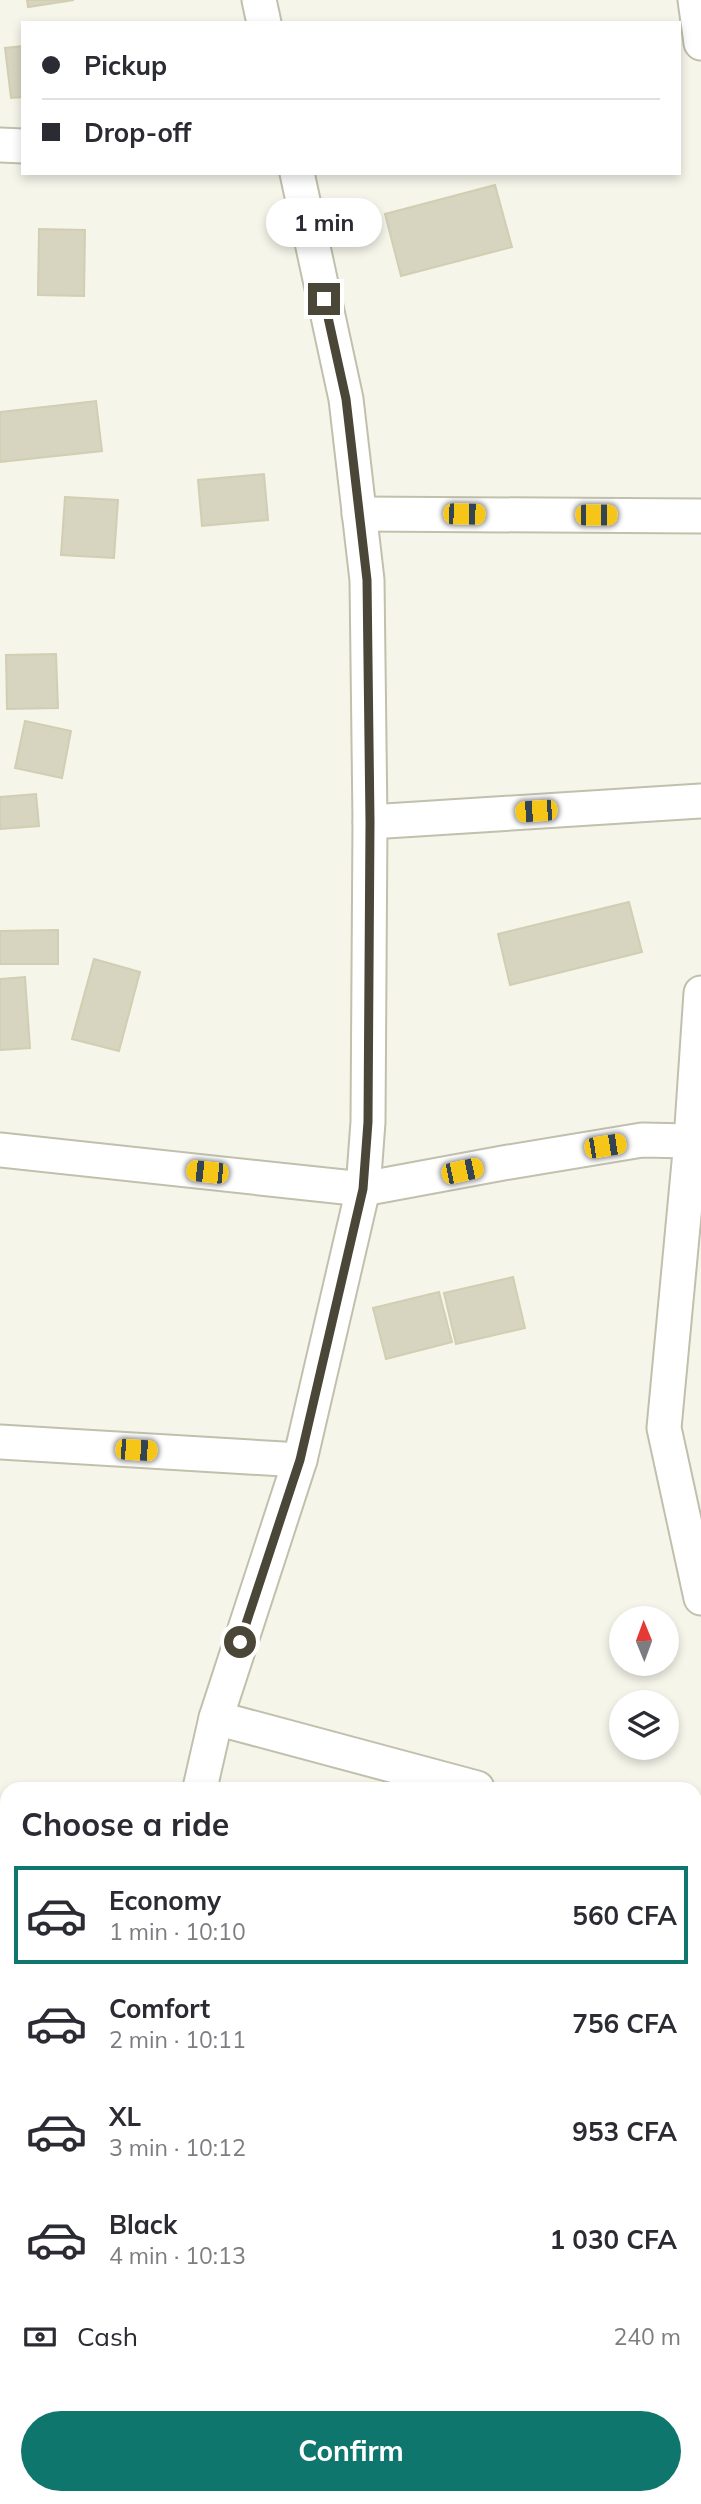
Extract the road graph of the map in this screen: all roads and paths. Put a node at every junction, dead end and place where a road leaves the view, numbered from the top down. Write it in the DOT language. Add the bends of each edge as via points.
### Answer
graph roads {
  1 [pos="259,0"];
  2 [pos="695,0"];
  3 [pos="264,21"];
  4 [pos="701,43"];
  5 [pos="0,145"];
  6 [pos="21,146"];
  7 [pos="297,175"];
  8 [pos="359,514"];
  9 [pos="701,516"];
  10 [pos="701,801"];
  11 [pos="370,822"];
  12 [pos="701,993"];
  13 [pos="691,1141"];
  14 [pos="0,1150"];
  15 [pos="363,1189"];
  16 [pos="0,1442"];
  17 [pos="300,1460"];
  18 [pos="701,1598"];
  19 [pos="216,1718"];
  20 [pos="201,1782"];
  21 [pos="455,1782"];
  1 -- 3 [label="street"];
  2 -- 4 [label="street"];
  5 -- 6 [label="street"];
  7 -- 8 [label="street" via="346,399"];
  8 -- 9 [label="street"];
  8 -- 11 [label="street" via="367,580"];
  10 -- 11 [label="street"];
  11 -- 15 [label="street" via="368,1122"];
  12 -- 13 [label="street"];
  13 -- 15 [label="street" via="630,1142"];
  13 -- 18 [label="street" via="664,1428"];
  14 -- 15 [label="street"];
  15 -- 17 [label="street"];
  16 -- 17 [label="street"];
  17 -- 19 [label="street"];
  19 -- 20 [label="street"];
  19 -- 21 [label="street"];
}
